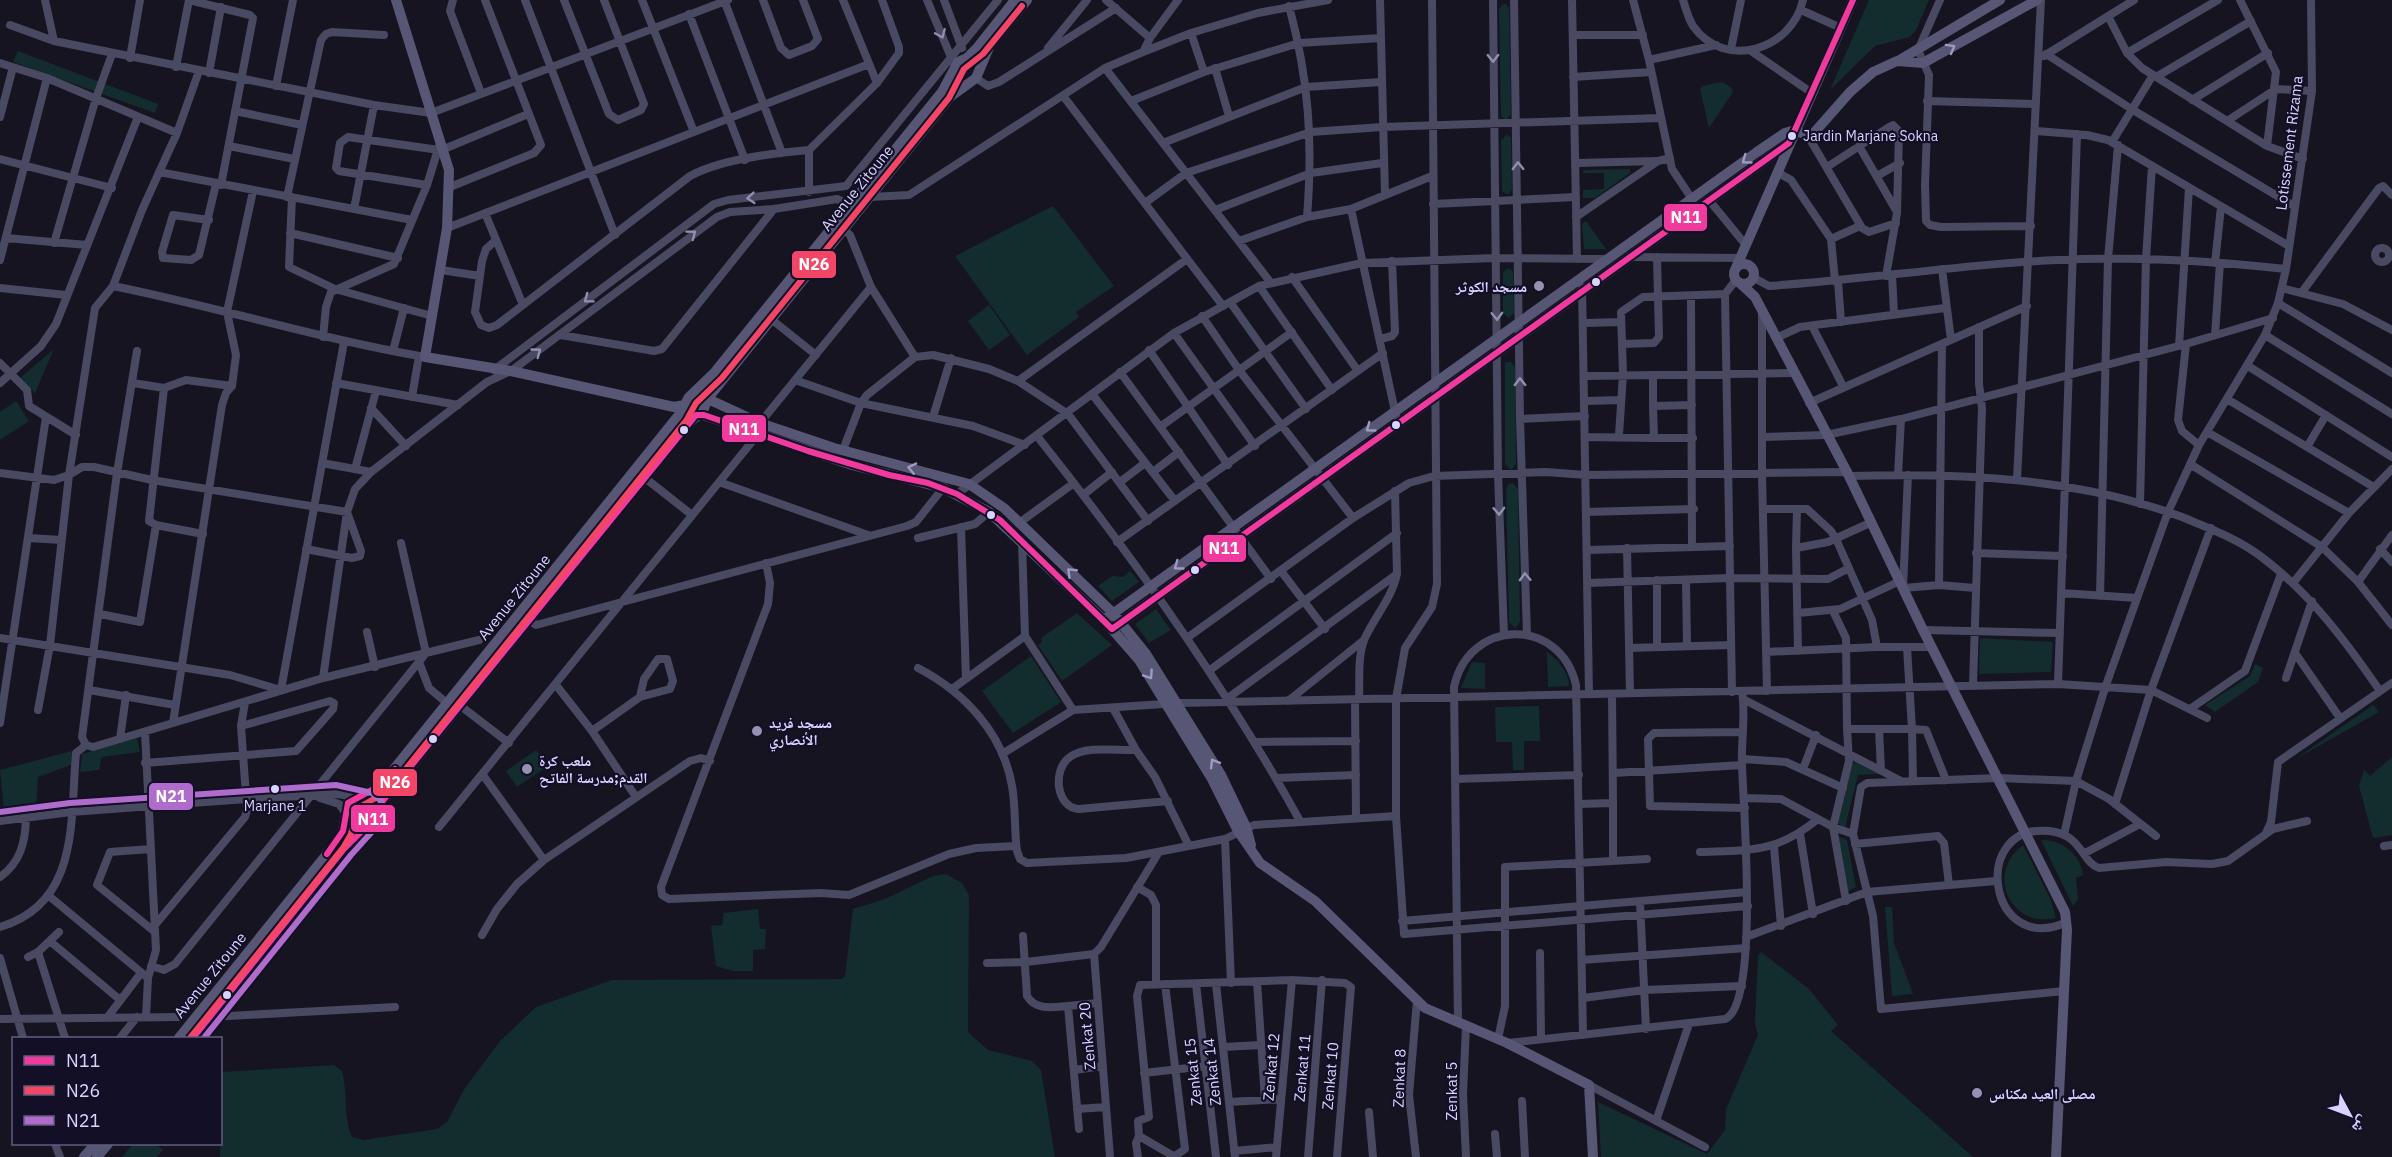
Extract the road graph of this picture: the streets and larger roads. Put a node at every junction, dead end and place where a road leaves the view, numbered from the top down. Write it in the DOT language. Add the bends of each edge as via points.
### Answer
graph roads {
  1 [pos="45,0"];
  2 [pos="140,0"];
  3 [pos="189,0"];
  4 [pos="293,0"];
  5 [pos="396,0"];
  6 [pos="453,0"];
  7 [pos="485,0"];
  8 [pos="525,0"];
  9 [pos="564,0"];
  10 [pos="604,0"];
  11 [pos="642,0"];
  12 [pos="725,0"];
  13 [pos="763,0"];
  14 [pos="803,0"];
  15 [pos="843,0"];
  16 [pos="882,0"];
  17 [pos="927,0"];
  18 [pos="944,0"];
  19 [pos="998,0"];
  20 [pos="1015,0"];
  21 [pos="1027,0"];
  22 [pos="1087,0"];
  23 [pos="1106,0"];
  24 [pos="1178,0"];
  25 [pos="1328,0"];
  26 [pos="1380,0"];
  27 [pos="1432,0"];
  28 [pos="1493,0"];
  29 [pos="1514,0"];
  30 [pos="1572,0"];
  31 [pos="1634,0"];
  32 [pos="1683,0"];
  33 [pos="1741,0"];
  34 [pos="1803,0"];
  35 [pos="1853,0"];
  36 [pos="1940,0"];
  37 [pos="2000,0"];
  38 [pos="2039,0"];
  39 [pos="2134,0"];
  40 [pos="2218,0"];
  41 [pos="2240,0"];
  42 [pos="2311,0"];
  43 [pos="1288,6"];
  44 [pos="221,7"];
  45 [pos="1116,8"];
  46 [pos="1801,10"];
  47 [pos="689,14"];
  48 [pos="2108,16"];
  49 [pos="2251,21"];
  50 [pos="10,25"];
  51 [pos="653,28"];
  52 [pos="1841,28"];
  53 [pos="1191,33"];
  54 [pos="384,35"];
  55 [pos="1574,35"];
  56 [pos="1642,35"];
  57 [pos="1150,38"];
  58 [pos="1380,38"];
  59 [pos="54,41"];
  60 [pos="618,41"];
  61 [pos="1299,43"];
  62 [pos="1716,45"];
  63 [pos="962,46"];
  64 [pos="1919,46"];
  65 [pos="1731,49"];
  66 [pos="1751,51"];
  67 [pos="1143,52"];
  68 [pos="585,53"];
  69 [pos="2127,53"];
  70 [pos="2268,53"];
  71 [pos="112,54"];
  72 [pos="1044,54"];
  73 [pos="2046,54"];
  74 [pos="130,58"];
  75 [pos="966,58"];
  76 [pos="1649,60"];
  77 [pos="2037,60"];
  78 [pos="1897,61"];
  79 [pos="0,63"];
  80 [pos="1923,63"];
  81 [pos="869,64"];
  82 [pos="551,66"];
  83 [pos="954,66"];
  84 [pos="13,67"];
  85 [pos="176,67"];
  86 [pos="1105,68"];
  87 [pos="1215,68"];
  88 [pos="199,71"];
  89 [pos="1204,72"];
  90 [pos="1651,72"];
  91 [pos="209,73"];
  92 [pos="2155,76"];
  93 [pos="974,77"];
  94 [pos="1573,77"];
  95 [pos="47,78"];
  96 [pos="241,79"];
  97 [pos="515,79"];
  98 [pos="1381,82"];
  99 [pos="877,83"];
  100 [pos="276,86"];
  101 [pos="1306,87"];
  102 [pos="2276,89"];
  103 [pos="2312,91"];
  104 [pos="309,92"];
  105 [pos="481,93"];
  106 [pos="1812,93"];
  107 [pos="1064,97"];
  108 [pos="96,98"];
  109 [pos="2192,100"];
  110 [pos="1131,101"];
  111 [pos="1927,101"];
  112 [pos="2036,104"];
  113 [pos="374,105"];
  114 [pos="765,105"];
  115 [pos="2133,110"];
  116 [pos="235,111"];
  117 [pos="431,113"];
  118 [pos="528,114"];
  119 [pos="1229,116"];
  120 [pos="0,117"];
  121 [pos="138,117"];
  122 [pos="730,117"];
  123 [pos="1661,118"];
  124 [pos="1575,121"];
  125 [pos="2227,121"];
  126 [pos="1517,123"];
  127 [pos="1494,124"];
  128 [pos="302,125"];
  129 [pos="1434,126"];
  130 [pos="1382,127"];
  131 [pos="1795,130"];
  132 [pos="2036,131"];
  133 [pos="694,132"];
  134 [pos="1311,132"];
  135 [pos="177,133"];
  136 [pos="2077,134"];
  137 [pos="1808,136"];
  138 [pos="367,139"];
  139 [pos="1163,143"];
  140 [pos="1790,143"];
  141 [pos="2115,144"];
  142 [pos="229,146"];
  143 [pos="1859,146"];
  144 [pos="2267,146"];
  145 [pos="441,147"];
  146 [pos="809,150"];
  147 [pos="782,153"];
  148 [pos="1670,158"];
  149 [pos="0,159"];
  150 [pos="294,159"];
  151 [pos="2303,159"];
  152 [pos="745,160"];
  153 [pos="1658,161"];
  154 [pos="1382,163"];
  155 [pos="1900,163"];
  156 [pos="1576,164"];
  157 [pos="25,165"];
  158 [pos="2152,166"];
  159 [pos="1827,167"];
  160 [pos="159,172"];
  161 [pos="590,172"];
  162 [pos="1777,172"];
  163 [pos="1186,173"];
  164 [pos="1311,173"];
  165 [pos="360,175"];
  166 [pos="1432,176"];
  167 [pos="1877,176"];
  168 [pos="73,177"];
  169 [pos="219,185"];
  170 [pos="427,185"];
  171 [pos="450,187"];
  172 [pos="111,188"];
  173 [pos="2189,188"];
  174 [pos="253,191"];
  175 [pos="809,192"];
  176 [pos="1385,195"];
  177 [pos="2392,195"];
  178 [pos="870,196"];
  179 [pos="289,197"];
  180 [pos="1576,197"];
  181 [pos="1692,199"];
  182 [pos="1519,200"];
  183 [pos="1709,200"];
  184 [pos="1493,202"];
  185 [pos="1145,203"];
  186 [pos="1433,204"];
  187 [pos="850,205"];
  188 [pos="2294,206"];
  189 [pos="2221,207"];
  190 [pos="354,209"];
  191 [pos="774,209"];
  192 [pos="1351,209"];
  193 [pos="1215,210"];
  194 [pos="485,213"];
  195 [pos="1897,213"];
  196 [pos="1308,217"];
  197 [pos="1576,218"];
  198 [pos="209,220"];
  199 [pos="412,220"];
  200 [pos="1896,223"];
  201 [pos="1860,225"];
  202 [pos="2031,225"];
  203 [pos="447,228"];
  204 [pos="843,229"];
  205 [pos="290,233"];
  206 [pos="615,235"];
  207 [pos="6,238"];
  208 [pos="1831,239"];
  209 [pos="495,241"];
  210 [pos="1239,242"];
  211 [pos="54,243"];
  212 [pos="87,245"];
  213 [pos="2289,246"];
  214 [pos="1743,250"];
  215 [pos="1630,256"];
  216 [pos="1657,257"];
  217 [pos="398,258"];
  218 [pos="1495,258"];
  219 [pos="1520,258"];
  220 [pos="1187,259"];
  221 [pos="1433,259"];
  222 [pos="1577,259"];
  223 [pos="1608,259"];
  224 [pos="2108,259"];
  225 [pos="2146,259"];
  226 [pos="0,260"];
  227 [pos="2073,260"];
  228 [pos="1392,261"];
  229 [pos="2184,261"];
  230 [pos="1362,263"];
  231 [pos="2029,263"];
  232 [pos="2217,263"];
  233 [pos="1750,266"];
  234 [pos="1942,269"];
  235 [pos="2286,269"];
  236 [pos="441,270"];
  237 [pos="480,276"];
  238 [pos="1889,276"];
  239 [pos="1292,277"];
  240 [pos="1737,278"];
  241 [pos="1754,278"];
  242 [pos="1836,281"];
  243 [pos="1271,283"];
  244 [pos="113,286"];
  245 [pos="1259,286"];
  246 [pos="1581,286"];
  247 [pos="871,287"];
  248 [pos="0,288"];
  249 [pos="2282,288"];
  250 [pos="335,289"];
  251 [pos="2302,292"];
  252 [pos="1725,294"];
  253 [pos="66,295"];
  254 [pos="1658,296"];
  255 [pos="1691,296"];
  256 [pos="1755,297"];
  257 [pos="2278,303"];
  258 [pos="1227,304"];
  259 [pos="523,305"];
  260 [pos="2027,306"];
  261 [pos="404,308"];
  262 [pos="1945,308"];
  263 [pos="227,312"];
  264 [pos="1762,312"];
  265 [pos="1894,314"];
  266 [pos="432,316"];
  267 [pos="1202,316"];
  268 [pos="2274,318"];
  269 [pos="771,319"];
  270 [pos="1621,322"];
  271 [pos="1841,322"];
  272 [pos="1584,323"];
  273 [pos="1519,324"];
  274 [pos="1812,326"];
  275 [pos="1979,327"];
  276 [pos="2392,330"];
  277 [pos="1174,333"];
  278 [pos="1292,333"];
  279 [pos="561,335"];
  280 [pos="2215,335"];
  281 [pos="2265,335"];
  282 [pos="1519,336"];
  283 [pos="323,337"];
  284 [pos="1380,339"];
  285 [pos="1498,339"];
  286 [pos="1776,339"];
  287 [pos="1950,340"];
  288 [pos="344,342"];
  289 [pos="1622,344"];
  290 [pos="1942,344"];
  291 [pos="2183,345"];
  292 [pos="1149,350"];
  293 [pos="137,351"];
  294 [pos="393,351"];
  295 [pos="1265,351"];
  296 [pos="1383,353"];
  297 [pos="1497,353"];
  298 [pos="816,355"];
  299 [pos="2143,355"];
  300 [pos="422,357"];
  301 [pos="915,357"];
  302 [pos="951,358"];
  303 [pos="0,363"];
  304 [pos="2106,365"];
  305 [pos="2248,366"];
  306 [pos="495,369"];
  307 [pos="1239,370"];
  308 [pos="511,371"];
  309 [pos="1358,371"];
  310 [pos="1120,372"];
  311 [pos="1761,373"];
  312 [pos="1793,373"];
  313 [pos="2392,373"];
  314 [pos="1727,374"];
  315 [pos="10,375"];
  316 [pos="1623,375"];
  317 [pos="1653,375"];
  318 [pos="1692,375"];
  319 [pos="2070,375"];
  320 [pos="1586,376"];
  321 [pos="795,380"];
  322 [pos="1018,381"];
  323 [pos="487,382"];
  324 [pos="1434,382"];
  325 [pos="0,383"];
  326 [pos="133,383"];
  327 [pos="336,383"];
  328 [pos="232,386"];
  329 [pos="1844,386"];
  330 [pos="2023,387"];
  331 [pos="164,388"];
  332 [pos="1214,388"];
  333 [pos="1332,390"];
  334 [pos="376,391"];
  335 [pos="694,393"];
  336 [pos="1092,394"];
  337 [pos="412,397"];
  338 [pos="1435,397"];
  339 [pos="1981,397"];
  340 [pos="2227,399"];
  341 [pos="708,400"];
  342 [pos="1622,400"];
  343 [pos="1585,401"];
  344 [pos="861,403"];
  345 [pos="1809,403"];
  346 [pos="458,405"];
  347 [pos="1692,405"];
  348 [pos="685,406"];
  349 [pos="1189,406"];
  350 [pos="1653,406"];
  351 [pos="1941,407"];
  352 [pos="371,408"];
  353 [pos="1306,409"];
  354 [pos="1395,411"];
  355 [pos="1068,414"];
  356 [pos="2392,414"];
  357 [pos="698,415"];
  358 [pos="2326,415"];
  359 [pos="1585,416"];
  360 [pos="46,417"];
  361 [pos="933,417"];
  362 [pos="1520,419"];
  363 [pos="1901,419"];
  364 [pos="1397,425"];
  365 [pos="1160,427"];
  366 [pos="1282,427"];
  367 [pos="760,428"];
  368 [pos="2207,432"];
  369 [pos="76,435"];
  370 [pos="1619,435"];
  371 [pos="1826,435"];
  372 [pos="1037,436"];
  373 [pos="1585,437"];
  374 [pos="1762,437"];
  375 [pos="1654,438"];
  376 [pos="1693,438"];
  377 [pos="1025,445"];
  378 [pos="2199,445"];
  379 [pos="406,446"];
  380 [pos="1255,446"];
  381 [pos="2307,447"];
  382 [pos="843,450"];
  383 [pos="1179,452"];
  384 [pos="2392,457"];
  385 [pos="322,463"];
  386 [pos="1145,464"];
  387 [pos="2190,464"];
  388 [pos="1228,465"];
  389 [pos="1316,468"];
  390 [pos="355,469"];
  391 [pos="2392,469"];
  392 [pos="371,472"];
  393 [pos="1112,472"];
  394 [pos="1153,472"];
  395 [pos="1,473"];
  396 [pos="117,473"];
  397 [pos="1522,473"];
  398 [pos="1498,474"];
  399 [pos="1693,474"];
  400 [pos="1727,474"];
  401 [pos="1762,474"];
  402 [pos="1848,474"];
  403 [pos="69,475"];
  404 [pos="1586,475"];
  405 [pos="1898,475"];
  406 [pos="1908,475"];
  407 [pos="1942,475"];
  408 [pos="1434,476"];
  409 [pos="1981,476"];
  410 [pos="38,478"];
  411 [pos="645,478"];
  412 [pos="1323,478"];
  413 [pos="2017,479"];
  414 [pos="152,480"];
  415 [pos="719,482"];
  416 [pos="1120,482"];
  417 [pos="969,483"];
  418 [pos="1074,483"];
  419 [pos="1201,483"];
  420 [pos="0,484"];
  421 [pos="2372,486"];
  422 [pos="2066,487"];
  423 [pos="211,488"];
  424 [pos="943,488"];
  425 [pos="1395,491"];
  426 [pos="2101,491"];
  427 [pos="957,494"];
  428 [pos="1083,495"];
  429 [pos="1175,501"];
  430 [pos="2140,504"];
  431 [pos="314,507"];
  432 [pos="1694,509"];
  433 [pos="1764,509"];
  434 [pos="1797,509"];
  435 [pos="347,512"];
  436 [pos="989,512"];
  437 [pos="1586,512"];
  438 [pos="2168,512"];
  439 [pos="2349,513"];
  440 [pos="692,515"];
  441 [pos="1353,518"];
  442 [pos="1148,521"];
  443 [pos="1872,522"];
  444 [pos="1019,523"];
  445 [pos="156,525"];
  446 [pos="1233,526"];
  447 [pos="961,527"];
  448 [pos="2211,528"];
  449 [pos="1397,533"];
  450 [pos="203,534"];
  451 [pos="2392,535"];
  452 [pos="870,536"];
  453 [pos="1240,537"];
  454 [pos="29,538"];
  455 [pos="918,538"];
  456 [pos="1836,539"];
  457 [pos="61,540"];
  458 [pos="1022,541"];
  459 [pos="1117,542"];
  460 [pos="401,543"];
  461 [pos="1692,546"];
  462 [pos="1730,546"];
  463 [pos="2322,547"];
  464 [pos="1627,548"];
  465 [pos="1796,548"];
  466 [pos="306,549"];
  467 [pos="1588,549"];
  468 [pos="2380,549"];
  469 [pos="1976,553"];
  470 [pos="340,556"];
  471 [pos="2063,556"];
  472 [pos="2392,562"];
  473 [pos="766,563"];
  474 [pos="1849,568"];
  475 [pos="1281,571"];
  476 [pos="1397,574"];
  477 [pos="2281,574"];
  478 [pos="1730,578"];
  479 [pos="1765,578"];
  480 [pos="1271,579"];
  481 [pos="1797,579"];
  482 [pos="1657,580"];
  483 [pos="1686,580"];
  484 [pos="1628,581"];
  485 [pos="2358,582"];
  486 [pos="1588,583"];
  487 [pos="2293,583"];
  488 [pos="1901,584"];
  489 [pos="1939,585"];
  490 [pos="1149,586"];
  491 [pos="1975,588"];
  492 [pos="2061,593"];
  493 [pos="1157,596"];
  494 [pos="2100,596"];
  495 [pos="1862,598"];
  496 [pos="2137,598"];
  497 [pos="1304,602"];
  498 [pos="2312,602"];
  499 [pos="622,604"];
  500 [pos="1833,611"];
  501 [pos="1113,613"];
  502 [pos="1798,613"];
  503 [pos="100,614"];
  504 [pos="1104,620"];
  505 [pos="529,621"];
  506 [pos="2391,621"];
  507 [pos="1122,622"];
  508 [pos="1112,629"];
  509 [pos="1325,629"];
  510 [pos="1923,630"];
  511 [pos="1973,630"];
  512 [pos="367,632"];
  513 [pos="2060,633"];
  514 [pos="1504,635"];
  515 [pos="1527,635"];
  516 [pos="1025,636"];
  517 [pos="0,638"];
  518 [pos="1187,638"];
  519 [pos="14,640"];
  520 [pos="479,640"];
  521 [pos="1364,640"];
  522 [pos="50,645"];
  523 [pos="1731,645"];
  524 [pos="1657,646"];
  525 [pos="1687,646"];
  526 [pos="1877,647"];
  527 [pos="1907,647"];
  528 [pos="1932,647"];
  529 [pos="1629,648"];
  530 [pos="1847,650"];
  531 [pos="1798,651"];
  532 [pos="93,652"];
  533 [pos="1766,652"];
  534 [pos="2295,652"];
  535 [pos="426,653"];
  536 [pos="419,662"];
  537 [pos="375,667"];
  538 [pos="182,668"];
  539 [pos="918,668"];
  540 [pos="1210,670"];
  541 [pos="323,678"];
  542 [pos="2286,678"];
  543 [pos="966,679"];
  544 [pos="2392,683"];
  545 [pos="2058,684"];
  546 [pos="556,685"];
  547 [pos="1973,685"];
  548 [pos="2106,685"];
  549 [pos="1952,687"];
  550 [pos="1911,688"];
  551 [pos="952,689"];
  552 [pos="89,690"];
  553 [pos="281,690"];
  554 [pos="1846,690"];
  555 [pos="2151,690"];
  556 [pos="1767,691"];
  557 [pos="2380,691"];
  558 [pos="1732,692"];
  559 [pos="1630,693"];
  560 [pos="1577,694"];
  561 [pos="1589,694"];
  562 [pos="1612,694"];
  563 [pos="126,695"];
  564 [pos="1742,695"];
  565 [pos="1453,696"];
  566 [pos="640,697"];
  567 [pos="1357,699"];
  568 [pos="1396,699"];
  569 [pos="1229,700"];
  570 [pos="1288,701"];
  571 [pos="245,702"];
  572 [pos="453,703"];
  573 [pos="1173,704"];
  574 [pos="175,705"];
  575 [pos="1113,708"];
  576 [pos="2190,709"];
  577 [pos="38,710"];
  578 [pos="1073,710"];
  579 [pos="2207,718"];
  580 [pos="2340,718"];
  581 [pos="0,723"];
  582 [pos="173,723"];
  583 [pos="241,726"];
  584 [pos="1847,729"];
  585 [pos="1879,729"];
  586 [pos="1912,729"];
  587 [pos="592,731"];
  588 [pos="145,732"];
  589 [pos="1742,732"];
  590 [pos="1816,735"];
  591 [pos="120,739"];
  592 [pos="1356,741"];
  593 [pos="1254,742"];
  594 [pos="509,743"];
  595 [pos="86,745"];
  596 [pos="1136,750"];
  597 [pos="1848,752"];
  598 [pos="244,754"];
  599 [pos="1002,754"];
  600 [pos="710,761"];
  601 [pos="1742,762"];
  602 [pos="145,763"];
  603 [pos="1803,769"];
  604 [pos="1881,770"];
  605 [pos="1649,771"];
  606 [pos="1614,773"];
  607 [pos="483,775"];
  608 [pos="1356,775"];
  609 [pos="1579,775"];
  610 [pos="1276,778"];
  611 [pos="1455,778"];
  612 [pos="1998,778"];
  613 [pos="1946,780"];
  614 [pos="1901,781"];
  615 [pos="1913,781"];
  616 [pos="2076,781"];
  617 [pos="1843,788"];
  618 [pos="313,796"];
  619 [pos="360,797"];
  620 [pos="636,798"];
  621 [pos="1744,798"];
  622 [pos="246,799"];
  623 [pos="1168,801"];
  624 [pos="1613,802"];
  625 [pos="1579,804"];
  626 [pos="2115,804"];
  627 [pos="148,807"];
  628 [pos="1745,808"];
  629 [pos="71,812"];
  630 [pos="345,813"];
  631 [pos="1396,816"];
  632 [pos="1,818"];
  633 [pos="1356,818"];
  634 [pos="1818,819"];
  635 [pos="26,820"];
  636 [pos="371,820"];
  637 [pos="1300,821"];
  638 [pos="2307,821"];
  639 [pos="2140,824"];
  640 [pos="439,827"];
  641 [pos="1833,827"];
  642 [pos="1242,829"];
  643 [pos="1800,834"];
  644 [pos="1853,834"];
  645 [pos="2027,834"];
  646 [pos="2266,834"];
  647 [pos="2064,835"];
  648 [pos="2156,836"];
  649 [pos="1225,839"];
  650 [pos="1188,844"];
  651 [pos="1855,844"];
  652 [pos="1016,846"];
  653 [pos="1774,847"];
  654 [pos="151,849"];
  655 [pos="1746,850"];
  656 [pos="1159,852"];
  657 [pos="1700,852"];
  658 [pos="2085,853"];
  659 [pos="1647,859"];
  660 [pos="544,860"];
  661 [pos="1613,860"];
  662 [pos="1580,862"];
  663 [pos="0,877"];
  664 [pos="1996,881"];
  665 [pos="1949,885"];
  666 [pos="1137,887"];
  667 [pos="1747,892"];
  668 [pos="1867,892"];
  669 [pos="49,896"];
  670 [pos="1846,901"];
  671 [pos="1640,902"];
  672 [pos="1748,906"];
  673 [pos="1581,907"];
  674 [pos="1503,913"];
  675 [pos="1813,914"];
  676 [pos="1640,915"];
  677 [pos="1456,917"];
  678 [pos="1581,920"];
  679 [pos="1402,921"];
  680 [pos="2067,922"];
  681 [pos="1503,926"];
  682 [pos="1781,926"];
  683 [pos="0,927"];
  684 [pos="155,929"];
  685 [pos="1457,930"];
  686 [pos="59,932"];
  687 [pos="482,935"];
  688 [pos="1023,936"];
  689 [pos="1746,937"];
  690 [pos="51,942"];
  691 [pos="1746,948"];
  692 [pos="39,952"];
  693 [pos="1540,953"];
  694 [pos="1094,954"];
  695 [pos="1642,954"];
  696 [pos="28,957"];
  697 [pos="0,958"];
  698 [pos="1582,960"];
  699 [pos="1026,962"];
  700 [pos="987,963"];
  701 [pos="152,966"];
  702 [pos="144,975"];
  703 [pos="1292,980"];
  704 [pos="1322,981"];
  705 [pos="1257,982"];
  706 [pos="1231,983"];
  707 [pos="1156,984"];
  708 [pos="1165,984"];
  709 [pos="1196,984"];
  710 [pos="1216,984"];
  711 [pos="1742,986"];
  712 [pos="1644,990"];
  713 [pos="2064,991"];
  714 [pos="1582,998"];
  715 [pos="119,999"];
  716 [pos="1417,1000"];
  717 [pos="1098,1003"];
  718 [pos="1068,1006"];
  719 [pos="394,1007"];
  720 [pos="142,1017"];
  721 [pos="180,1017"];
  722 [pos="210,1017"];
  723 [pos="59,1018"];
  724 [pos="107,1018"];
  725 [pos="0,1019"];
  726 [pos="17,1019"];
  727 [pos="1462,1024"];
  728 [pos="1689,1024"];
  729 [pos="1646,1029"];
  730 [pos="1583,1035"];
  731 [pos="23,1037"];
  732 [pos="65,1037"];
  733 [pos="121,1037"];
  734 [pos="180,1037"];
  735 [pos="193,1037"];
  736 [pos="1542,1039"];
  737 [pos="1503,1041"];
  738 [pos="1262,1045"];
  739 [pos="1223,1047"];
  740 [pos="1103,1066"];
  741 [pos="1206,1066"];
  742 [pos="1175,1069"];
  743 [pos="1074,1070"];
  744 [pos="1144,1073"];
  745 [pos="1589,1085"];
  746 [pos="1281,1099"];
  747 [pos="1265,1100"];
  748 [pos="1522,1101"];
  749 [pos="1229,1102"];
  750 [pos="1106,1107"];
  751 [pos="1077,1109"];
  752 [pos="1369,1112"];
  753 [pos="1656,1121"];
  754 [pos="1079,1128"];
  755 [pos="1495,1134"];
  756 [pos="1137,1140"];
  757 [pos="106,1145"];
  758 [pos="1277,1147"];
  759 [pos="1705,1147"];
  760 [pos="1235,1154"];
  761 [pos="1175,1156"];
  762 [pos="97,1157"];
  763 [pos="1110,1157"];
  764 [pos="1138,1157"];
  765 [pos="1216,1157"];
  766 [pos="1276,1157"];
  767 [pos="1308,1157"];
  768 [pos="1337,1157"];
  769 [pos="1373,1157"];
  770 [pos="1416,1157"];
  771 [pos="1466,1157"];
  772 [pos="1497,1157"];
  773 [pos="1525,1157"];
  774 [pos="1593,1157"];
  775 [pos="2056,1157"];
  1 -- 59 [label="street"];
  2 -- 74 [label="street"];
  3 -- 44 [label="street"];
  3 -- 85 [label="street"];
  4 -- 100 [label="street"];
  5 -- 117 [label="street"];
  6 -- 105 [label="street" via="450,11"];
  7 -- 97 [label="street"];
  8 -- 82 [label="street"];
  9 -- 68 [label="street"];
  10 -- 60 [label="street"];
  11 -- 51 [label="street"];
  12 -- 47 [label="street"];
  12 -- 114 [label="street"];
  13 -- 14 [label="street" via="781,48 789,55 812,46 818,39"];
  15 -- 81 [label="street"];
  16 -- 99 [label="street" via="900,49"];
  17 -- 83 [label="street, one-way"];
  18 -- 63 [label="street"];
  19 -- 63 [label="street"];
  20 -- 75 [label="street, Avenue Zitoune"];
  21 -- 93 [label="street, Avenue Zitoune" via="990,45"];
  22 -- 72 [label="street"];
  23 -- 45 [label="street"];
  24 -- 57 [label="street"];
  25 -- 43 [label="street"];
  26 -- 58 [label="street"];
  27 -- 129 [label="street"];
  28 -- 127 [label="street, one-way"];
  29 -- 126 [label="street"];
  30 -- 55 [label="street"];
  31 -- 56 [label="street"];
  32 -- 62 [label="street" via="1693,26"];
  33 -- 65 [label="street"];
  34 -- 46 [label="street"];
  35 -- 52 [label="street"];
  36 -- 64 [label="street"];
  37 -- 64 [label="street"];
  38 -- 77 [label="street"];
  80 -- 38 [label="street, one-way"];
  39 -- 48 [label="street"];
  40 -- 69 [label="street"];
  41 -- 49 [label="street"];
  42 -- 103 [label="street, Lotissement Rizama"];
  43 -- 53 [label="street"];
  43 -- 61 [label="street"];
  44 -- 91 [label="street"];
  44 -- 96 [label="street" via="253,18"];
  45 -- 57 [label="street"];
  45 -- 72 [label="street"];
  46 -- 52 [label="street"];
  46 -- 66 [label="street" via="1789,30 1777,40"];
  47 -- 51 [label="street"];
  47 -- 122 [label="street"];
  48 -- 69 [label="street"];
  48 -- 73 [label="street"];
  49 -- 70 [label="street"];
  49 -- 92 [label="street"];
  50 -- 59 [label="street"];
  51 -- 60 [label="street"];
  51 -- 133 [label="street"];
  52 -- 106 [label="street"];
  53 -- 67 [label="street"];
  53 -- 89 [label="street"];
  54 -- 104 [label="street" via="326,34 321,40"];
  55 -- 56 [label="street"];
  55 -- 94 [label="street"];
  56 -- 76 [label="street"];
  57 -- 67 [label="street"];
  58 -- 61 [label="street"];
  58 -- 98 [label="street"];
  59 -- 71 [label="street"];
  60 -- 68 [label="street"];
  60 -- 68 [label="street" via="644,104 641,110 622,118 610,117"];
  61 -- 87 [label="street"];
  61 -- 101 [label="street"];
  62 -- 65 [label="street"];
  62 -- 76 [label="street"];
  63 -- 75 [label="street"];
  63 -- 83 [label="street"];
  64 -- 78 [label="street"];
  64 -- 80 [label="street"];
  65 -- 66 [label="street"];
  66 -- 106 [label="street"];
  67 -- 86 [label="street"];
  68 -- 82 [label="street"];
  69 -- 92 [label="street"];
  70 -- 102 [label="street" via="2275,67"];
  70 -- 109 [label="street"];
  71 -- 74 [label="street"];
  71 -- 108 [label="street"];
  72 -- 93 [label="street" via="988,86"];
  73 -- 77 [label="street"];
  73 -- 115 [label="street"];
  74 -- 85 [label="street"];
  75 -- 83 [label="street, Avenue Zitoune"];
  75 -- 93 [label="street" via="976,62"];
  76 -- 90 [label="street"];
  77 -- 112 [label="street"];
  78 -- 80 [label="street"];
  78 -- 137 [label="street" via="1861,81"];
  79 -- 84 [label="street"];
  80 -- 111 [label="street" via="1929,75"];
  81 -- 99 [label="street"];
  81 -- 114 [label="street"];
  82 -- 97 [label="street"];
  82 -- 161 [label="street"];
  83 -- 93 [label="street" via="960,80"];
  83 -- 175 [label="street" via="851,183"];
  83 -- 187 [label="street, Avenue Zitoune" via="942,92"];
  84 -- 95 [label="street"];
  84 -- 120 [label="street"];
  85 -- 88 [label="street"];
  86 -- 107 [label="street"];
  86 -- 110 [label="street"];
  87 -- 89 [label="street"];
  87 -- 119 [label="street"];
  88 -- 91 [label="street"];
  88 -- 135 [label="street"];
  89 -- 110 [label="street"];
  90 -- 94 [label="street"];
  90 -- 123 [label="street"];
  91 -- 96 [label="street"];
  92 -- 109 [label="street"];
  92 -- 115 [label="street"];
  93 -- 178 [label="street, Avenue Zitoune" via="950,98"];
  94 -- 124 [label="street"];
  95 -- 108 [label="street"];
  95 -- 157 [label="street"];
  96 -- 100 [label="street"];
  96 -- 116 [label="street"];
  97 -- 105 [label="street"];
  97 -- 118 [label="street"];
  98 -- 101 [label="street"];
  98 -- 130 [label="street"];
  99 -- 146 [label="street"];
  100 -- 104 [label="street"];
  101 -- 119 [label="street"];
  101 -- 134 [label="street"];
  102 -- 103 [label="street"];
  102 -- 125 [label="street"];
  102 -- 144 [label="street"];
  103 -- 151 [label="street, Lotissement Rizama"];
  104 -- 113 [label="street"];
  104 -- 128 [label="street"];
  105 -- 117 [label="street"];
  106 -- 131 [label="street"];
  107 -- 178 [label="street" via="909,195"];
  107 -- 185 [label="street"];
  108 -- 121 [label="street"];
  108 -- 168 [label="street"];
  109 -- 125 [label="street"];
  110 -- 139 [label="street"];
  111 -- 112 [label="street"];
  111 -- 202 [label="street" via="1924,214 1928,223 1941,227"];
  112 -- 132 [label="street"];
  113 -- 117 [label="street"];
  113 -- 138 [label="street"];
  114 -- 122 [label="street"];
  114 -- 147 [label="street"];
  115 -- 141 [label="street"];
  115 -- 188 [label="street"];
  116 -- 128 [label="street"];
  116 -- 142 [label="street"];
  117 -- 145 [label="street"];
  118 -- 145 [label="street"];
  118 -- 171 [label="street" via="540,142 538,151"];
  119 -- 139 [label="street"];
  121 -- 135 [label="street"];
  121 -- 172 [label="street"];
  122 -- 133 [label="street"];
  122 -- 152 [label="street"];
  123 -- 124 [label="street"];
  123 -- 148 [label="street"];
  124 -- 126 [label="street"];
  124 -- 156 [label="street"];
  125 -- 144 [label="street"];
  126 -- 127 [label="street"];
  182 -- 126 [label="street, one-way"];
  127 -- 129 [label="street"];
  127 -- 184 [label="street"];
  128 -- 150 [label="street"];
  129 -- 130 [label="street"];
  129 -- 166 [label="street"];
  130 -- 134 [label="street"];
  130 -- 154 [label="street"];
  131 -- 137 [label="street"];
  131 -- 140 [label="street"];
  131 -- 181 [label="street, one-way" via="1785,133"];
  132 -- 136 [label="street"];
  132 -- 202 [label="street"];
  133 -- 161 [label="street"];
  134 -- 163 [label="street"];
  134 -- 164 [label="street"];
  135 -- 160 [label="street"];
  136 -- 141 [label="street"];
  136 -- 227 [label="street"];
  137 -- 159 [label="street"];
  138 -- 145 [label="street"];
  138 -- 165 [label="street"];
  138 -- 165 [label="street" via="348,137 340,142 336,168"];
  139 -- 163 [label="street"];
  140 -- 162 [label="street"];
  140 -- 183 [label="street"];
  141 -- 158 [label="street"];
  141 -- 224 [label="street"];
  142 -- 150 [label="street"];
  142 -- 169 [label="street"];
  143 -- 155 [label="street" via="1893,125 1899,131"];
  143 -- 159 [label="street"];
  143 -- 167 [label="street"];
  144 -- 151 [label="street"];
  145 -- 170 [label="street"];
  145 -- 171 [label="street"];
  146 -- 147 [label="street"];
  146 -- 175 [label="street"];
  147 -- 152 [label="street"];
  148 -- 153 [label="street"];
  148 -- 181 [label="street" via="1672,169"];
  149 -- 157 [label="street"];
  150 -- 179 [label="street"];
  151 -- 188 [label="street, Lotissement Rizama"];
  152 -- 206 [label="street" via="690,176"];
  153 -- 156 [label="street"];
  153 -- 197 [label="street"];
  154 -- 164 [label="street"];
  154 -- 176 [label="street"];
  155 -- 167 [label="street"];
  155 -- 195 [label="street"];
  156 -- 180 [label="street"];
  157 -- 168 [label="street"];
  157 -- 207 [label="street"];
  158 -- 173 [label="street"];
  158 -- 225 [label="street"];
  159 -- 201 [label="street"];
  160 -- 169 [label="street"];
  160 -- 244 [label="street"];
  161 -- 194 [label="street"];
  161 -- 206 [label="street"];
  162 -- 208 [label="street" via="1791,180"];
  162 -- 214 [label="street"];
  163 -- 185 [label="street"];
  163 -- 193 [label="street"];
  164 -- 193 [label="street"];
  164 -- 196 [label="street"];
  165 -- 170 [label="street"];
  165 -- 190 [label="street"];
  166 -- 176 [label="street"];
  166 -- 186 [label="street"];
  167 -- 195 [label="street"];
  168 -- 172 [label="street"];
  168 -- 211 [label="street"];
  169 -- 174 [label="street"];
  169 -- 198 [label="street"];
  170 -- 199 [label="street"];
  171 -- 203 [label="street"];
  172 -- 212 [label="street"];
  173 -- 189 [label="street"];
  173 -- 229 [label="street"];
  174 -- 179 [label="street"];
  174 -- 263 [label="street"];
  175 -- 306 [label="street, one-way" via="728,200 708,208"];
  176 -- 192 [label="street"];
  177 -- 251 [label="street" via="2382,186 2379,188"];
  178 -- 204 [label="street, Avenue Zitoune"];
  179 -- 190 [label="street"];
  179 -- 205 [label="street"];
  180 -- 182 [label="street"];
  180 -- 197 [label="street"];
  181 -- 223 [label="street"];
  182 -- 184 [label="street"];
  182 -- 219 [label="street"];
  183 -- 214 [label="street"];
  183 -- 215 [label="street"];
  184 -- 186 [label="street"];
  184 -- 218 [label="street"];
  185 -- 220 [label="street"];
  186 -- 221 [label="street"];
  187 -- 191 [label="street" via="837,199"];
  187 -- 335 [label="street, Avenue Zitoune" via="716,372"];
  188 -- 213 [label="street, Lotissement Rizama"];
  189 -- 213 [label="street"];
  189 -- 232 [label="street"];
  190 -- 199 [label="street"];
  279 -- 191 [label="street, one-way" via="717,217 730,212"];
  191 -- 279 [label="street" via="662,350"];
  192 -- 196 [label="street"];
  192 -- 230 [label="street"];
  193 -- 210 [label="street"];
  194 -- 203 [label="street"];
  194 -- 209 [label="street"];
  195 -- 200 [label="street"];
  196 -- 210 [label="street"];
  197 -- 222 [label="street"];
  198 -- 198 [label="street" via="173,215 163,258 197,258"];
  199 -- 217 [label="street"];
  200 -- 201 [label="street" via="1869,232"];
  200 -- 238 [label="street"];
  201 -- 208 [label="street"];
  202 -- 231 [label="street"];
  203 -- 236 [label="street"];
  204 -- 247 [label="street" via="850,235"];
  204 -- 269 [label="street, Avenue Zitoune"];
  205 -- 217 [label="street"];
  205 -- 250 [label="street" via="289,267"];
  206 -- 259 [label="street"];
  207 -- 211 [label="street"];
  207 -- 226 [label="street"];
  208 -- 242 [label="street"];
  209 -- 237 [label="street" via="483,253"];
  209 -- 259 [label="street"];
  210 -- 243 [label="street"];
  211 -- 212 [label="street"];
  212 -- 253 [label="street"];
  213 -- 235 [label="street, Lotissement Rizama"];
  214 -- 216 [label="street"];
  214 -- 233 [label="street"];
  214 -- 240 [label="street"];
  215 -- 216 [label="street"];
  215 -- 246 [label="street"];
  216 -- 254 [label="street"];
  217 -- 250 [label="street" via="387,269"];
  218 -- 219 [label="street"];
  218 -- 221 [label="street"];
  218 -- 285 [label="street, one-way"];
  219 -- 222 [label="street"];
  219 -- 273 [label="street"];
  220 -- 258 [label="street"];
  220 -- 322 [label="street"];
  221 -- 228 [label="street"];
  221 -- 324 [label="street"];
  222 -- 223 [label="street"];
  223 -- 246 [label="street"];
  224 -- 225 [label="street"];
  224 -- 227 [label="street"];
  224 -- 304 [label="street"];
  225 -- 229 [label="street"];
  225 -- 299 [label="street"];
  227 -- 231 [label="street"];
  227 -- 319 [label="street"];
  228 -- 230 [label="street"];
  228 -- 284 [label="street" via="1395,332"];
  229 -- 232 [label="street"];
  229 -- 291 [label="street"];
  230 -- 239 [label="street"];
  230 -- 284 [label="street"];
  231 -- 234 [label="street"];
  231 -- 260 [label="street"];
  232 -- 235 [label="street"];
  232 -- 280 [label="street"];
  233 -- 240 [label="street" via="1740,265"];
  233 -- 241 [label="street"];
  234 -- 238 [label="street"];
  234 -- 262 [label="street"];
  235 -- 249 [label="street, Lotissement Rizama"];
  236 -- 237 [label="street"];
  236 -- 266 [label="street"];
  237 -- 259 [label="street" via="475,312 481,325 493,327"];
  238 -- 242 [label="street"];
  238 -- 265 [label="street"];
  239 -- 243 [label="street"];
  239 -- 309 [label="street"];
  240 -- 241 [label="street" via="1747,284"];
  240 -- 252 [label="street"];
  240 -- 256 [label="street"];
  241 -- 242 [label="street" via="1769,286"];
  241 -- 256 [label="street"];
  242 -- 271 [label="street"];
  243 -- 245 [label="street"];
  244 -- 263 [label="street"];
  244 -- 369 [label="street" via="99,300 92,316"];
  245 -- 258 [label="street"];
  245 -- 278 [label="street"];
  246 -- 272 [label="street"];
  246 -- 273 [label="street"];
  246 -- 282 [label="street"];
  247 -- 298 [label="street"];
  247 -- 301 [label="street"];
  248 -- 253 [label="street"];
  249 -- 251 [label="street"];
  249 -- 257 [label="street, Lotissement Rizama"];
  250 -- 261 [label="street"];
  250 -- 283 [label="street" via="328,301"];
  251 -- 276 [label="street" via="2343,304"];
  252 -- 255 [label="street"];
  252 -- 314 [label="street"];
  253 -- 315 [label="street" via="49,336"];
  254 -- 255 [label="street"];
  254 -- 270 [label="street" via="1643,297 1621,312"];
  254 -- 289 [label="street" via="1659,337 1654,343"];
  255 -- 318 [label="street"];
  256 -- 264 [label="street"];
  257 -- 268 [label="street, Lotissement Rizama"];
  257 -- 313 [label="street"];
  258 -- 267 [label="street"];
  258 -- 295 [label="street"];
  260 -- 275 [label="street"];
  260 -- 330 [label="street"];
  261 -- 266 [label="street"];
  261 -- 294 [label="street"];
  262 -- 265 [label="street"];
  262 -- 287 [label="street"];
  263 -- 283 [label="street"];
  263 -- 328 [label="street" via="236,348"];
  264 -- 286 [label="street"];
  264 -- 311 [label="street"];
  265 -- 271 [label="street"];
  266 -- 300 [label="street"];
  267 -- 277 [label="street"];
  267 -- 307 [label="street"];
  268 -- 280 [label="street"];
  268 -- 281 [label="street, Lotissement Rizama"];
  269 -- 298 [label="street"];
  269 -- 341 [label="street, Avenue Zitoune"];
  270 -- 272 [label="street"];
  270 -- 289 [label="street"];
  271 -- 274 [label="street"];
  272 -- 320 [label="street"];
  273 -- 282 [label="street"];
  273 -- 285 [label="street"];
  274 -- 286 [label="street" via="1800,327"];
  274 -- 329 [label="street"];
  275 -- 287 [label="street"];
  275 -- 339 [label="street"];
  277 -- 292 [label="street"];
  277 -- 332 [label="street"];
  278 -- 295 [label="street"];
  278 -- 333 [label="street"];
  308 -- 279 [label="street, one-way"];
  280 -- 291 [label="street"];
  281 -- 305 [label="street, Lotissement Rizama"];
  281 -- 356 [label="street"];
  282 -- 297 [label="street"];
  362 -- 282 [label="street, one-way"];
  283 -- 288 [label="street"];
  284 -- 296 [label="street"];
  285 -- 297 [label="street"];
  285 -- 324 [label="street"];
  286 -- 312 [label="street"];
  287 -- 290 [label="street"];
  288 -- 294 [label="street"];
  288 -- 327 [label="street"];
  289 -- 316 [label="street"];
  290 -- 329 [label="street"];
  290 -- 351 [label="street"];
  291 -- 299 [label="street"];
  291 -- 378 [label="street" via="2179,426"];
  292 -- 310 [label="street"];
  292 -- 349 [label="street"];
  293 -- 326 [label="street"];
  294 -- 300 [label="street"];
  295 -- 307 [label="street"];
  295 -- 353 [label="street"];
  296 -- 309 [label="street"];
  296 -- 354 [label="street"];
  297 -- 338 [label="street"];
  297 -- 398 [label="street"];
  298 -- 321 [label="street"];
  299 -- 304 [label="street"];
  299 -- 430 [label="street"];
  300 -- 306 [label="street"];
  300 -- 337 [label="street"];
  301 -- 302 [label="street"];
  301 -- 344 [label="street"];
  302 -- 322 [label="street"];
  302 -- 361 [label="street"];
  303 -- 315 [label="street"];
  304 -- 319 [label="street"];
  304 -- 426 [label="street"];
  305 -- 340 [label="street, Lotissement Rizama"];
  305 -- 358 [label="street"];
  306 -- 308 [label="street"];
  306 -- 323 [label="street"];
  307 -- 332 [label="street"];
  307 -- 366 [label="street"];
  308 -- 323 [label="street"];
  308 -- 348 [label="street" via="674,407"];
  309 -- 333 [label="street"];
  310 -- 336 [label="street"];
  310 -- 365 [label="street"];
  311 -- 312 [label="street"];
  311 -- 314 [label="street"];
  311 -- 374 [label="street"];
  312 -- 345 [label="street"];
  314 -- 318 [label="street"];
  314 -- 400 [label="street"];
  315 -- 325 [label="street"];
  315 -- 360 [label="street" via="27,390 28,406"];
  316 -- 317 [label="street"];
  316 -- 320 [label="street"];
  316 -- 342 [label="street"];
  317 -- 318 [label="street"];
  317 -- 350 [label="street"];
  318 -- 347 [label="street"];
  319 -- 330 [label="street"];
  319 -- 422 [label="street"];
  320 -- 343 [label="street"];
  321 -- 344 [label="street"];
  321 -- 367 [label="street"];
  322 -- 355 [label="street"];
  323 -- 346 [label="street"];
  324 -- 338 [label="street"];
  324 -- 354 [label="street"];
  326 -- 331 [label="street"];
  326 -- 396 [label="street"];
  327 -- 334 [label="street"];
  327 -- 385 [label="street"];
  328 -- 331 [label="street" via="186,380"];
  328 -- 423 [label="street" via="222,405"];
  329 -- 345 [label="street"];
  330 -- 339 [label="street"];
  330 -- 413 [label="street"];
  331 -- 414 [label="street"];
  332 -- 349 [label="street"];
  332 -- 380 [label="street"];
  333 -- 353 [label="street"];
  334 -- 337 [label="street"];
  334 -- 352 [label="street"];
  335 -- 341 [label="street" via="702,392"];
  335 -- 348 [label="street, Avenue Zitoune"];
  336 -- 355 [label="street"];
  336 -- 386 [label="street"];
  337 -- 346 [label="street"];
  338 -- 364 [label="street"];
  338 -- 408 [label="street"];
  339 -- 351 [label="street"];
  339 -- 409 [label="street"];
  340 -- 368 [label="street, Lotissement Rizama"];
  340 -- 381 [label="street"];
  341 -- 357 [label="street, Avenue Zitoune"];
  341 -- 367 [label="street"];
  342 -- 343 [label="street"];
  342 -- 370 [label="street"];
  343 -- 359 [label="street"];
  344 -- 361 [label="street"];
  344 -- 382 [label="street"];
  345 -- 371 [label="street"];
  346 -- 379 [label="street"];
  347 -- 350 [label="street"];
  347 -- 376 [label="street"];
  348 -- 357 [label="street" via="687,415"];
  348 -- 572 [label="street, Avenue Zitoune"];
  349 -- 365 [label="street"];
  349 -- 388 [label="street"];
  350 -- 375 [label="street"];
  351 -- 363 [label="street"];
  351 -- 407 [label="street"];
  352 -- 379 [label="street"];
  352 -- 390 [label="street"];
  353 -- 366 [label="street"];
  354 -- 364 [label="street"];
  354 -- 389 [label="street, one-way"];
  355 -- 372 [label="street"];
  355 -- 393 [label="street"];
  357 -- 367 [label="street"];
  357 -- 411 [label="street, Avenue Zitoune"];
  358 -- 381 [label="street"];
  358 -- 384 [label="street"];
  359 -- 362 [label="street"];
  359 -- 373 [label="street"];
  360 -- 369 [label="street"];
  360 -- 410 [label="street"];
  361 -- 377 [label="street" via="973,426"];
  362 -- 397 [label="street"];
  363 -- 371 [label="street"];
  363 -- 405 [label="street"];
  364 -- 412 [label="street"];
  365 -- 383 [label="street"];
  366 -- 380 [label="street"];
  366 -- 389 [label="street"];
  367 -- 382 [label="street"];
  367 -- 415 [label="street"];
  367 -- 424 [label="street" via="852,465"];
  368 -- 378 [label="street, Lotissement Rizama"];
  368 -- 439 [label="street"];
  369 -- 403 [label="street"];
  370 -- 373 [label="street"];
  370 -- 375 [label="street"];
  371 -- 374 [label="street"];
  371 -- 402 [label="street"];
  372 -- 377 [label="street"];
  372 -- 418 [label="street"];
  373 -- 404 [label="street"];
  374 -- 401 [label="street"];
  375 -- 376 [label="street"];
  376 -- 399 [label="street"];
  377 -- 417 [label="street"];
  378 -- 387 [label="street, Lotissement Rizama"];
  379 -- 392 [label="street"];
  380 -- 388 [label="street"];
  381 -- 421 [label="street"];
  417 -- 382 [label="street, one-way"];
  383 -- 394 [label="street"];
  383 -- 419 [label="street"];
  385 -- 390 [label="street"];
  385 -- 431 [label="street"];
  386 -- 394 [label="street"];
  386 -- 416 [label="street"];
  387 -- 438 [label="street, Lotissement Rizama"];
  387 -- 463 [label="street"];
  388 -- 419 [label="street"];
  389 -- 412 [label="street"];
  389 -- 446 [label="street"];
  390 -- 392 [label="street"];
  391 -- 421 [label="street"];
  392 -- 435 [label="street" via="355,489"];
  393 -- 416 [label="street"];
  393 -- 428 [label="street"];
  394 -- 429 [label="street"];
  395 -- 410 [label="street"];
  395 -- 420 [label="street"];
  396 -- 403 [label="street" via="82,467"];
  396 -- 414 [label="street"];
  396 -- 503 [label="street"];
  397 -- 398 [label="street"];
  397 -- 404 [label="street"];
  515 -- 397 [label="street, one-way"];
  398 -- 408 [label="street"];
  398 -- 514 [label="street, one-way"];
  399 -- 400 [label="street"];
  399 -- 404 [label="street"];
  399 -- 432 [label="street"];
  400 -- 401 [label="street"];
  400 -- 462 [label="street"];
  401 -- 402 [label="street"];
  401 -- 433 [label="street"];
  402 -- 405 [label="street"];
  402 -- 443 [label="street"];
  403 -- 410 [label="street" via="54,480"];
  403 -- 457 [label="street"];
  404 -- 437 [label="street"];
  405 -- 406 [label="street"];
  406 -- 407 [label="street"];
  406 -- 488 [label="street"];
  407 -- 409 [label="street"];
  407 -- 489 [label="street"];
  408 -- 425 [label="street"];
  408 -- 568 [label="street" via="1436,592 1406,648"];
  409 -- 413 [label="street"];
  409 -- 469 [label="street"];
  410 -- 454 [label="street"];
  411 -- 440 [label="street"];
  411 -- 505 [label="street, Avenue Zitoune"];
  412 -- 441 [label="street"];
  412 -- 453 [label="street"];
  413 -- 422 [label="street"];
  414 -- 423 [label="street"];
  414 -- 445 [label="street" via="148,517"];
  415 -- 440 [label="street"];
  415 -- 452 [label="street"];
  416 -- 442 [label="street"];
  417 -- 427 [label="street"];
  417 -- 444 [label="street"];
  418 -- 428 [label="street"];
  418 -- 444 [label="street"];
  419 -- 429 [label="street"];
  419 -- 446 [label="street"];
  421 -- 439 [label="street"];
  422 -- 426 [label="street"];
  422 -- 471 [label="street"];
  423 -- 431 [label="street"];
  423 -- 450 [label="street"];
  424 -- 427 [label="street"];
  424 -- 452 [label="street" via="916,522"];
  425 -- 441 [label="street"];
  425 -- 449 [label="street"];
  426 -- 430 [label="street"];
  426 -- 494 [label="street"];
  427 -- 436 [label="street"];
  428 -- 459 [label="street"];
  429 -- 442 [label="street"];
  430 -- 438 [label="street"];
  431 -- 435 [label="street"];
  431 -- 466 [label="street"];
  432 -- 437 [label="street"];
  432 -- 461 [label="street"];
  433 -- 434 [label="street"];
  433 -- 479 [label="street"];
  434 -- 456 [label="street" via="1807,509 1815,515"];
  434 -- 465 [label="street"];
  435 -- 470 [label="street"];
  435 -- 470 [label="street" via="361,554 356,558"];
  436 -- 447 [label="street" via="975,524"];
  436 -- 458 [label="street"];
  437 -- 467 [label="street"];
  438 -- 448 [label="street"];
  438 -- 496 [label="street, Lotissement Rizama"];
  439 -- 463 [label="street"];
  440 -- 499 [label="street"];
  441 -- 475 [label="street"];
  442 -- 459 [label="street"];
  443 -- 456 [label="street"];
  443 -- 488 [label="street"];
  501 -- 444 [label="street, one-way"];
  445 -- 450 [label="street"];
  445 -- 503 [label="street" via="140,622"];
  446 -- 453 [label="street"];
  446 -- 490 [label="street, one-way"];
  447 -- 455 [label="street"];
  447 -- 543 [label="street"];
  448 -- 477 [label="street" via="2252,551"];
  448 -- 555 [label="street"];
  449 -- 476 [label="street"];
  449 -- 497 [label="street"];
  450 -- 538 [label="street"];
  451 -- 468 [label="street"];
  452 -- 473 [label="street"];
  453 -- 480 [label="street"];
  453 -- 493 [label="street"];
  454 -- 457 [label="street"];
  454 -- 519 [label="street"];
  456 -- 465 [label="street"];
  456 -- 474 [label="street"];
  457 -- 522 [label="street"];
  458 -- 504 [label="street"];
  458 -- 516 [label="street"];
  459 -- 490 [label="street"];
  460 -- 535 [label="street"];
  461 -- 462 [label="street"];
  461 -- 464 [label="street"];
  462 -- 478 [label="street"];
  463 -- 485 [label="street"];
  463 -- 487 [label="street"];
  464 -- 467 [label="street"];
  464 -- 484 [label="street"];
  465 -- 481 [label="street"];
  466 -- 470 [label="street"];
  466 -- 553 [label="street"];
  467 -- 486 [label="street"];
  468 -- 472 [label="street"];
  468 -- 485 [label="street"];
  469 -- 471 [label="street"];
  469 -- 491 [label="street"];
  470 -- 541 [label="street"];
  471 -- 492 [label="street"];
  473 -- 499 [label="street"];
  473 -- 600 [label="street" via="770,583 768,604"];
  474 -- 481 [label="street" via="1828,579"];
  474 -- 495 [label="street"];
  475 -- 480 [label="street"];
  475 -- 497 [label="street"];
  476 -- 509 [label="street"];
  476 -- 521 [label="street" via="1393,590"];
  477 -- 487 [label="street"];
  477 -- 576 [label="street" via="2245,671"];
  478 -- 479 [label="street"];
  478 -- 483 [label="street"];
  478 -- 523 [label="street"];
  479 -- 481 [label="street"];
  479 -- 533 [label="street"];
  480 -- 518 [label="street"];
  481 -- 502 [label="street"];
  482 -- 483 [label="street"];
  482 -- 484 [label="street"];
  482 -- 524 [label="street"];
  483 -- 525 [label="street"];
  484 -- 486 [label="street"];
  484 -- 529 [label="street"];
  485 -- 506 [label="street"];
  486 -- 561 [label="street"];
  487 -- 498 [label="street"];
  488 -- 489 [label="street"];
  488 -- 495 [label="street"];
  488 -- 510 [label="street"];
  489 -- 491 [label="street"];
  490 -- 493 [label="street"];
  490 -- 501 [label="street"];
  491 -- 511 [label="street"];
  492 -- 494 [label="street"];
  492 -- 513 [label="street"];
  493 -- 507 [label="street"];
  493 -- 518 [label="street"];
  494 -- 496 [label="street"];
  495 -- 500 [label="street"];
  495 -- 526 [label="street"];
  496 -- 548 [label="street, Lotissement Rizama"];
  497 -- 509 [label="street"];
  497 -- 540 [label="street"];
  498 -- 534 [label="street"];
  498 -- 557 [label="street"];
  499 -- 505 [label="street" via="536,625"];
  499 -- 546 [label="street"];
  500 -- 502 [label="street"];
  500 -- 530 [label="street" via="1846,638"];
  501 -- 504 [label="street"];
  501 -- 507 [label="street"];
  502 -- 531 [label="street"];
  503 -- 532 [label="street"];
  504 -- 508 [label="street"];
  505 -- 572 [label="street, Avenue Zitoune"];
  507 -- 508 [label="street"];
  507 -- 573 [label="street"];
  508 -- 573 [label="street, one-way"];
  509 -- 569 [label="street"];
  510 -- 511 [label="street"];
  510 -- 528 [label="street"];
  511 -- 513 [label="street"];
  511 -- 547 [label="street"];
  512 -- 537 [label="street"];
  513 -- 545 [label="street"];
  514 -- 515 [label="street"];
  514 -- 565 [label="street, Zenkat 5" via="1487,641 1465,660"];
  515 -- 560 [label="street" via="1560,652 1571,668"];
  516 -- 543 [label="street"];
  516 -- 578 [label="street"];
  517 -- 519 [label="street"];
  518 -- 540 [label="street"];
  519 -- 522 [label="street"];
  519 -- 581 [label="street"];
  520 -- 535 [label="street"];
  521 -- 567 [label="street"];
  521 -- 570 [label="street"];
  522 -- 532 [label="street"];
  522 -- 577 [label="street"];
  523 -- 525 [label="street"];
  523 -- 558 [label="street"];
  524 -- 525 [label="street"];
  524 -- 529 [label="street"];
  526 -- 527 [label="street"];
  526 -- 530 [label="street"];
  527 -- 528 [label="street"];
  527 -- 550 [label="street"];
  528 -- 549 [label="street"];
  529 -- 559 [label="street"];
  530 -- 531 [label="street"];
  530 -- 554 [label="street"];
  531 -- 533 [label="street"];
  532 -- 538 [label="street"];
  532 -- 552 [label="street"];
  533 -- 556 [label="street"];
  534 -- 542 [label="street"];
  534 -- 580 [label="street"];
  535 -- 536 [label="street"];
  535 -- 537 [label="street"];
  536 -- 572 [label="street" via="429,688"];
  536 -- 618 [label="street"];
  537 -- 541 [label="street"];
  538 -- 553 [label="street" via="230,675"];
  538 -- 574 [label="street"];
  539 -- 551 [label="street"];
  540 -- 569 [label="street"];
  541 -- 553 [label="street"];
  543 -- 551 [label="street"];
  544 -- 557 [label="street"];
  545 -- 547 [label="street"];
  545 -- 548 [label="street"];
  546 -- 587 [label="street"];
  546 -- 594 [label="street"];
  547 -- 549 [label="street"];
  548 -- 555 [label="street"];
  548 -- 616 [label="street, Lotissement Rizama"];
  549 -- 550 [label="street"];
  549 -- 612 [label="street"];
  550 -- 554 [label="street"];
  550 -- 586 [label="street"];
  551 -- 599 [label="street" via="977,713"];
  552 -- 563 [label="street"];
  552 -- 595 [label="street" via="82,737"];
  553 -- 571 [label="street"];
  554 -- 556 [label="street"];
  554 -- 584 [label="street"];
  555 -- 576 [label="street"];
  555 -- 626 [label="street"];
  556 -- 564 [label="street"];
  557 -- 580 [label="street"];
  558 -- 559 [label="street"];
  558 -- 564 [label="street"];
  559 -- 562 [label="street"];
  560 -- 561 [label="street"];
  560 -- 565 [label="street"];
  560 -- 609 [label="street"];
  561 -- 562 [label="street"];
  562 -- 606 [label="street"];
  563 -- 574 [label="street"];
  563 -- 591 [label="street"];
  564 -- 589 [label="street"];
  564 -- 590 [label="street"];
  565 -- 568 [label="street"];
  565 -- 611 [label="street, Zenkat 5"];
  566 -- 566 [label="street" via="672,687 667,659 660,658 651,669 641,685"];
  566 -- 587 [label="street"];
  567 -- 568 [label="street"];
  567 -- 570 [label="street"];
  567 -- 592 [label="street"];
  568 -- 631 [label="street"];
  569 -- 570 [label="street"];
  569 -- 573 [label="street"];
  569 -- 593 [label="street"];
  571 -- 582 [label="street"];
  571 -- 583 [label="street"];
  572 -- 594 [label="street"];
  572 -- 619 [label="street, Avenue Zitoune" via="381,785"];
  572 -- 636 [label="street, Avenue Zitoune"];
  573 -- 575 [label="street"];
  573 -- 642 [label="street" via="1221,775"];
  574 -- 582 [label="street"];
  575 -- 578 [label="street"];
  575 -- 596 [label="street"];
  576 -- 579 [label="street"];
  578 -- 599 [label="street"];
  580 -- 646 [label="street" via="2278,762"];
  582 -- 588 [label="street"];
  583 -- 598 [label="street"];
  583 -- 598 [label="street" via="308,705 334,703 296,751"];
  584 -- 585 [label="street"];
  584 -- 597 [label="street"];
  585 -- 586 [label="street"];
  585 -- 604 [label="street"];
  586 -- 613 [label="street" via="1926,730"];
  586 -- 615 [label="street"];
  587 -- 620 [label="street"];
  588 -- 591 [label="street"];
  588 -- 602 [label="street"];
  589 -- 601 [label="street"];
  589 -- 605 [label="street" via="1654,733 1648,740"];
  590 -- 597 [label="street"];
  590 -- 603 [label="street"];
  591 -- 595 [label="street" via="93,747"];
  592 -- 593 [label="street"];
  592 -- 608 [label="street"];
  593 -- 610 [label="street"];
  594 -- 607 [label="street"];
  595 -- 629 [label="street" via="76,753"];
  596 -- 623 [label="street"];
  596 -- 623 [label="street" via="1092,751 1069,757 1059,773 1064,802 1079,809"];
  597 -- 604 [label="street"];
  597 -- 617 [label="street"];
  598 -- 602 [label="street"];
  598 -- 622 [label="street"];
  599 -- 652 [label="street" via="1013,789"];
  600 -- 620 [label="street" via="690,761"];
  600 -- 652 [label="street" via="661,887 666,898 849,895 967,849"];
  601 -- 603 [label="street" via="1772,759"];
  601 -- 605 [label="street"];
  601 -- 621 [label="street"];
  602 -- 627 [label="street"];
  603 -- 617 [label="street"];
  604 -- 614 [label="street"];
  605 -- 606 [label="street"];
  605 -- 628 [label="street" via="1650,806"];
  606 -- 624 [label="street"];
  607 -- 640 [label="street"];
  607 -- 660 [label="street"];
  608 -- 610 [label="street"];
  608 -- 633 [label="street"];
  609 -- 611 [label="street"];
  609 -- 625 [label="street"];
  610 -- 637 [label="street"];
  611 -- 677 [label="street, Zenkat 5"];
  612 -- 613 [label="street"];
  612 -- 616 [label="street"];
  612 -- 645 [label="street"];
  613 -- 615 [label="street"];
  614 -- 615 [label="street"];
  614 -- 644 [label="street" via="1862,785"];
  616 -- 626 [label="street"];
  616 -- 647 [label="street, Lotissement Rizama"];
  617 -- 641 [label="street"];
  618 -- 619 [label="street"];
  618 -- 622 [label="street"];
  618 -- 630 [label="street" via="339,804"];
  618 -- 701 [label="street" via="175,963 164,970"];
  619 -- 630 [label="street" via="351,800"];
  619 -- 636 [label="street" via="372,803"];
  620 -- 660 [label="street"];
  621 -- 628 [label="street"];
  621 -- 634 [label="street" via="1774,796"];
  622 -- 627 [label="street"];
  622 -- 684 [label="street" via="242,823"];
  623 -- 650 [label="street"];
  624 -- 625 [label="street"];
  624 -- 661 [label="street"];
  625 -- 662 [label="street"];
  626 -- 639 [label="street"];
  627 -- 629 [label="street"];
  627 -- 654 [label="street"];
  628 -- 655 [label="street"];
  629 -- 635 [label="street"];
  629 -- 669 [label="street" via="67,858"];
  630 -- 636 [label="street" via="354,825"];
  630 -- 734 [label="street, Avenue Zitoune" via="343,831 336,843"];
  631 -- 633 [label="street"];
  631 -- 679 [label="street"];
  632 -- 635 [label="street"];
  633 -- 637 [label="street"];
  634 -- 641 [label="street"];
  634 -- 643 [label="street"];
  635 -- 663 [label="street" via="19,857"];
  636 -- 722 [label="street, Avenue Zitoune"];
  637 -- 642 [label="street"];
  638 -- 646 [label="street"];
  639 -- 648 [label="street"];
  639 -- 658 [label="street"];
  641 -- 644 [label="street"];
  641 -- 670 [label="street"];
  642 -- 649 [label="street"];
  642 -- 716 [label="street" via="1254,855 1268,869 1322,908"];
  643 -- 653 [label="street"];
  643 -- 675 [label="street"];
  644 -- 651 [label="street"];
  645 -- 647 [label="street" via="2049,831"];
  645 -- 664 [label="street" via="2004,853"];
  645 -- 680 [label="street"];
  646 -- 658 [label="street" via="2236,858 2212,864 2166,862 2099,868 2091,864"];
  647 -- 658 [label="street"];
  649 -- 650 [label="street"];
  649 -- 706 [label="street"];
  650 -- 656 [label="street"];
  651 -- 665 [label="street" via="1938,836 1944,843"];
  651 -- 668 [label="street"];
  652 -- 656 [label="street" via="1020,859 1027,863 1126,858"];
  653 -- 655 [label="street"];
  653 -- 682 [label="street"];
  654 -- 684 [label="street"];
  654 -- 684 [label="street" via="110,852 97,885"];
  655 -- 657 [label="street"];
  655 -- 667 [label="street"];
  656 -- 666 [label="street"];
  659 -- 661 [label="street"];
  660 -- 687 [label="street" via="517,884"];
  661 -- 662 [label="street"];
  662 -- 673 [label="street"];
  662 -- 674 [label="street" via="1505,867"];
  664 -- 665 [label="street"];
  664 -- 680 [label="street" via="2002,902 2023,922 2044,928"];
  665 -- 668 [label="street"];
  666 -- 694 [label="street"];
  666 -- 707 [label="street" via="1151,895 1156,905"];
  667 -- 671 [label="street"];
  667 -- 672 [label="street"];
  668 -- 670 [label="street"];
  668 -- 713 [label="street" via="1873,916 1881,1009"];
  669 -- 683 [label="street" via="21,919"];
  669 -- 702 [label="street"];
  670 -- 675 [label="street"];
  671 -- 673 [label="street"];
  671 -- 676 [label="street"];
  672 -- 676 [label="street"];
  672 -- 689 [label="street"];
  673 -- 674 [label="street"];
  673 -- 678 [label="street"];
  674 -- 677 [label="street"];
  674 -- 681 [label="street"];
  675 -- 682 [label="street"];
  676 -- 678 [label="street"];
  676 -- 695 [label="street"];
  677 -- 679 [label="street"];
  677 -- 685 [label="street, Zenkat 5"];
  678 -- 681 [label="street"];
  678 -- 698 [label="street"];
  679 -- 685 [label="street" via="1404,934"];
  680 -- 713 [label="street"];
  681 -- 685 [label="street"];
  681 -- 737 [label="street"];
  682 -- 689 [label="street"];
  684 -- 701 [label="street"];
  685 -- 727 [label="street, Zenkat 5"];
  686 -- 690 [label="street"];
  688 -- 699 [label="street"];
  689 -- 691 [label="street"];
  690 -- 692 [label="street"];
  690 -- 715 [label="street"];
  691 -- 695 [label="street"];
  691 -- 711 [label="street"];
  692 -- 696 [label="street"];
  692 -- 723 [label="street"];
  693 -- 736 [label="street"];
  694 -- 699 [label="street"];
  694 -- 717 [label="street, Zenkat 20"];
  695 -- 698 [label="street"];
  695 -- 712 [label="street"];
  697 -- 726 [label="street"];
  698 -- 714 [label="street"];
  699 -- 700 [label="street"];
  699 -- 718 [label="street" via="1030,1000 1038,1006"];
  701 -- 702 [label="street"];
  702 -- 715 [label="street"];
  702 -- 720 [label="street"];
  703 -- 704 [label="street"];
  703 -- 705 [label="street"];
  703 -- 746 [label="street, Zenkat 12"];
  704 -- 767 [label="street, Zenkat 11"];
  704 -- 768 [label="street, Zenkat 10" via="1349,984"];
  705 -- 706 [label="street"];
  705 -- 738 [label="street"];
  706 -- 710 [label="street"];
  707 -- 708 [label="street"];
  707 -- 744 [label="street" via="1143,983 1136,990"];
  708 -- 709 [label="street"];
  708 -- 742 [label="street"];
  709 -- 710 [label="street"];
  709 -- 741 [label="street, Zenkat 15"];
  710 -- 739 [label="street, Zenkat 14"];
  711 -- 712 [label="street"];
  711 -- 728 [label="street" via="1731,1017"];
  712 -- 714 [label="street"];
  712 -- 729 [label="street"];
  713 -- 775 [label="street"];
  714 -- 730 [label="street"];
  715 -- 724 [label="street"];
  716 -- 727 [label="street" via="1428,1010"];
  716 -- 770 [label="street, Zenkat 8" via="1409,1095"];
  717 -- 718 [label="street"];
  717 -- 740 [label="street, Zenkat 20"];
  718 -- 743 [label="street"];
  719 -- 722 [label="street"];
  720 -- 721 [label="street"];
  720 -- 724 [label="street"];
  720 -- 733 [label="street"];
  722 -- 735 [label="street, Avenue Zitoune"];
  723 -- 724 [label="street"];
  723 -- 726 [label="street"];
  723 -- 732 [label="street"];
  725 -- 726 [label="street"];
  726 -- 731 [label="street"];
  727 -- 737 [label="street"];
  727 -- 771 [label="street, Zenkat 5"];
  728 -- 729 [label="street"];
  728 -- 753 [label="street"];
  729 -- 730 [label="street"];
  730 -- 736 [label="street"];
  736 -- 737 [label="street"];
  737 -- 745 [label="street"];
  738 -- 739 [label="street"];
  738 -- 747 [label="street"];
  739 -- 749 [label="street, Zenkat 14"];
  740 -- 743 [label="street"];
  740 -- 750 [label="street, Zenkat 20"];
  741 -- 742 [label="street"];
  741 -- 765 [label="street, Zenkat 15"];
  742 -- 744 [label="street"];
  742 -- 761 [label="street" via="1185,1149"];
  743 -- 751 [label="street"];
  744 -- 756 [label="street" via="1149,1116 1138,1121"];
  745 -- 753 [label="street"];
  745 -- 774 [label="street"];
  746 -- 747 [label="street"];
  746 -- 758 [label="street, Zenkat 12"];
  747 -- 749 [label="street"];
  748 -- 773 [label="street"];
  749 -- 760 [label="street, Zenkat 14"];
  750 -- 751 [label="street"];
  750 -- 763 [label="street, Zenkat 20"];
  751 -- 754 [label="street"];
  752 -- 769 [label="street"];
  753 -- 759 [label="street"];
  755 -- 772 [label="street"];
  756 -- 761 [label="street"];
  756 -- 764 [label="street"];
  757 -- 762 [label="street"];
  758 -- 760 [label="street"];
  758 -- 766 [label="street, Zenkat 12"];
}
